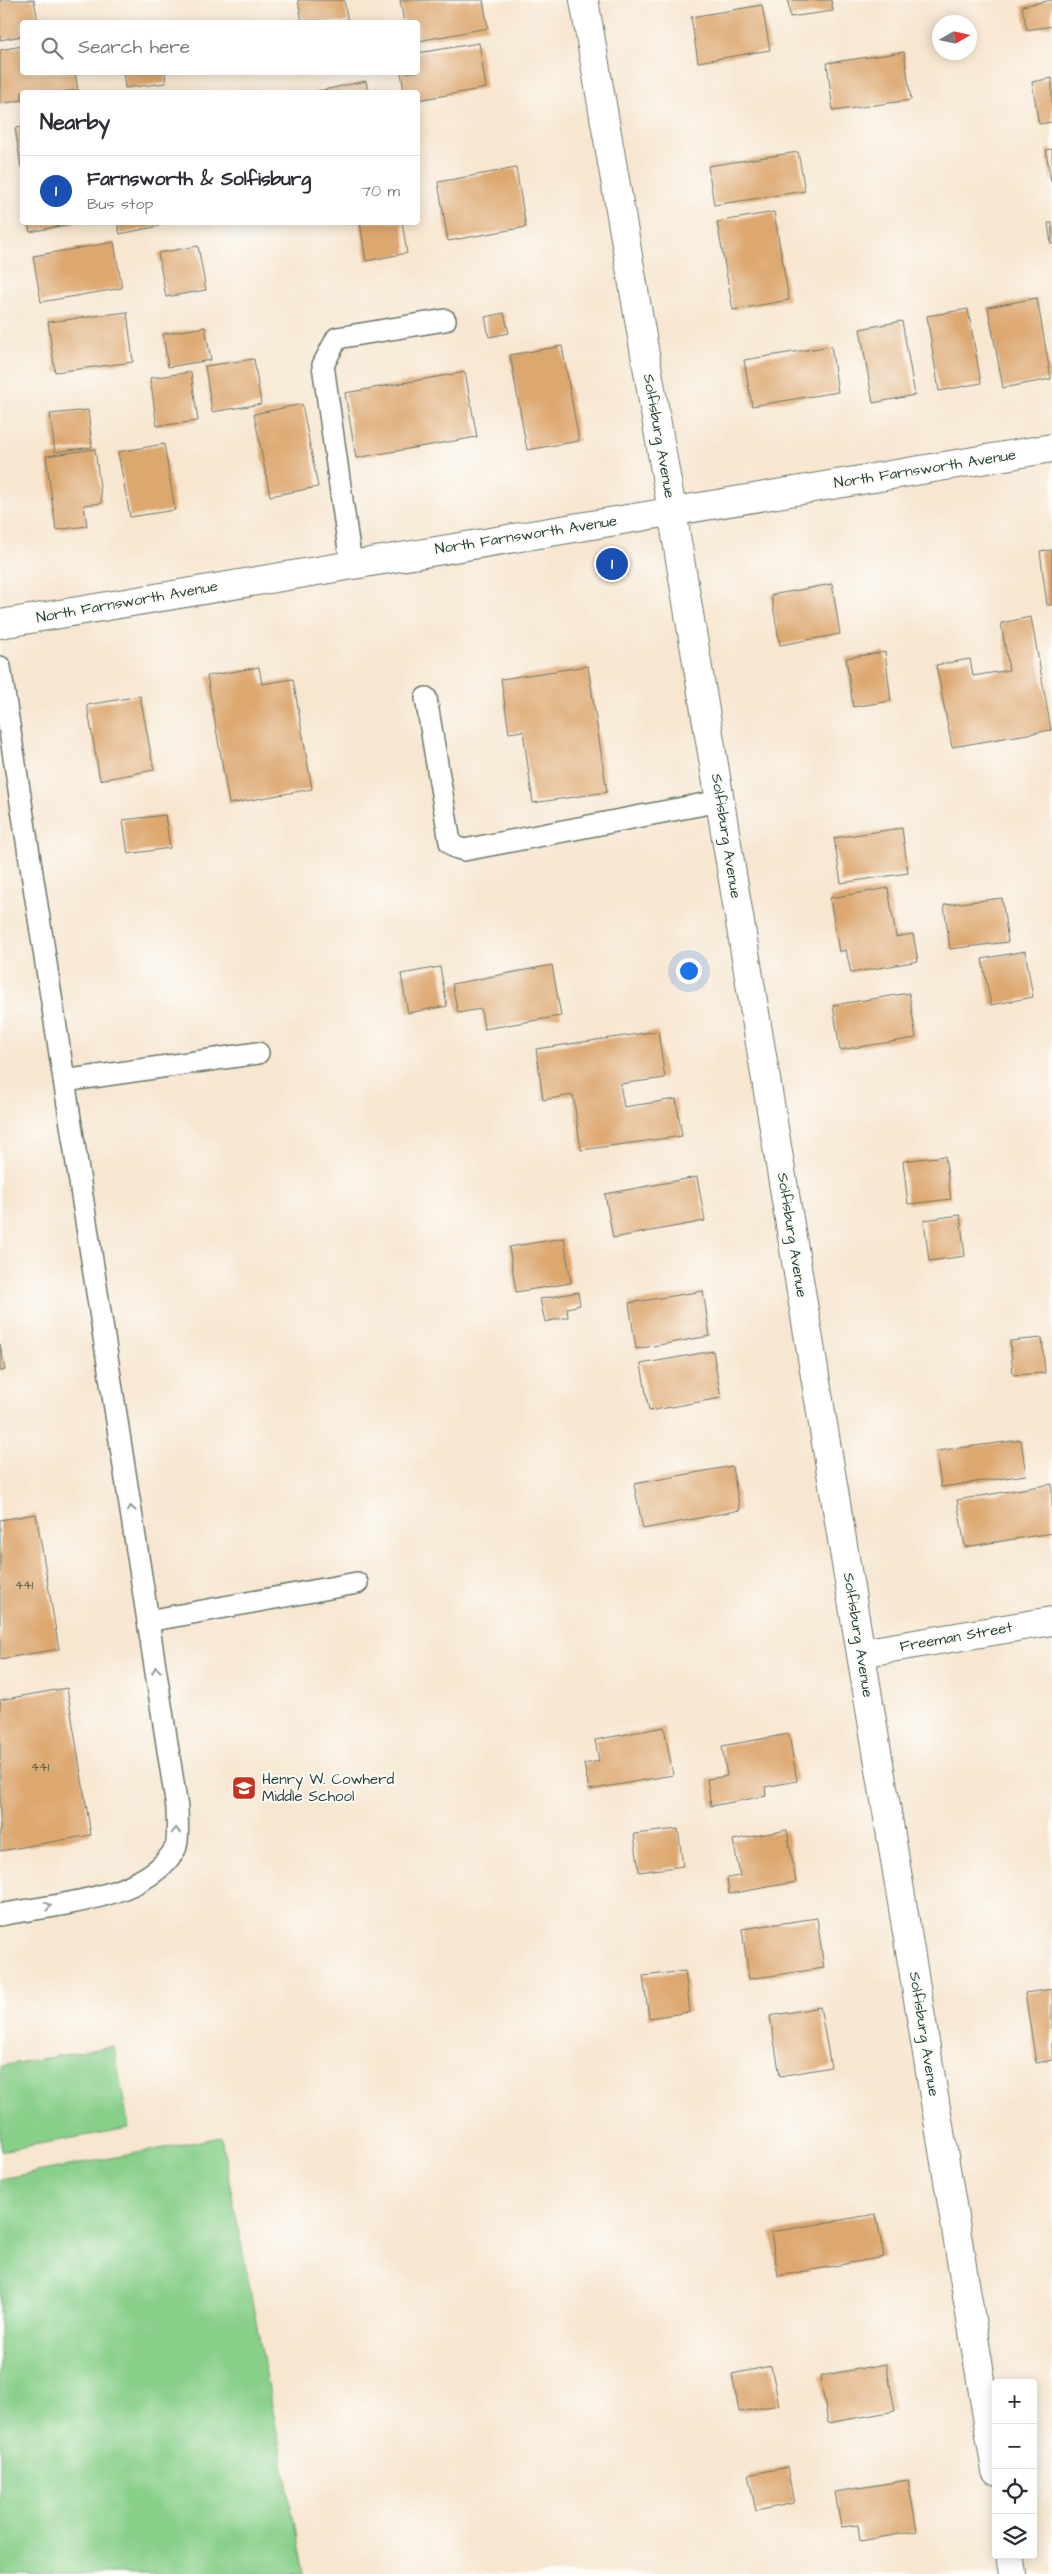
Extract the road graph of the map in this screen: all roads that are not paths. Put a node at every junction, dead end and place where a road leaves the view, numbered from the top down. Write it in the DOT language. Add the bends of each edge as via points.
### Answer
graph roads {
  1 [pos="584,0"];
  2 [pos="445,320"];
  3 [pos="1052,448"];
  4 [pos="672,511"];
  5 [pos="351,564"];
  6 [pos="0,624"];
  7 [pos="0,667"];
  8 [pos="426,698"];
  9 [pos="720,801"];
  10 [pos="258,1053"];
  11 [pos="64,1081"];
  12 [pos="357,1583"];
  13 [pos="148,1620"];
  14 [pos="1052,1621"];
  15 [pos="861,1653"];
  16 [pos="0,1915"];
  17 [pos="996,2469"];
  18 [pos="1011,2559"];
  19 [pos="1013,2574"];
  1 -- 4 [label="street, Solfisburg Avenue"];
  2 -- 5 [label="lane" via="337,338 323,365"];
  3 -- 4 [label="street, North Farnsworth Avenue"];
  4 -- 5 [label="street, North Farnsworth Avenue"];
  4 -- 9 [label="street, Solfisburg Avenue"];
  5 -- 6 [label="street, North Farnsworth Avenue"];
  7 -- 11 [label="lane"];
  8 -- 9 [label="lane" via="450,842 455,847 464,850"];
  9 -- 15 [label="street, Solfisburg Avenue"];
  10 -- 11 [label="lane"];
  13 -- 11 [label="lane, one-way"];
  12 -- 13 [label="lane"];
  16 -- 13 [label="lane, one-way" via="113,1894 154,1872 176,1848 177,1808"];
  14 -- 15 [label="street, Freeman Street"];
  15 -- 17 [label="street, Solfisburg Avenue"];
  18 -- 19 [label="street"];
}
